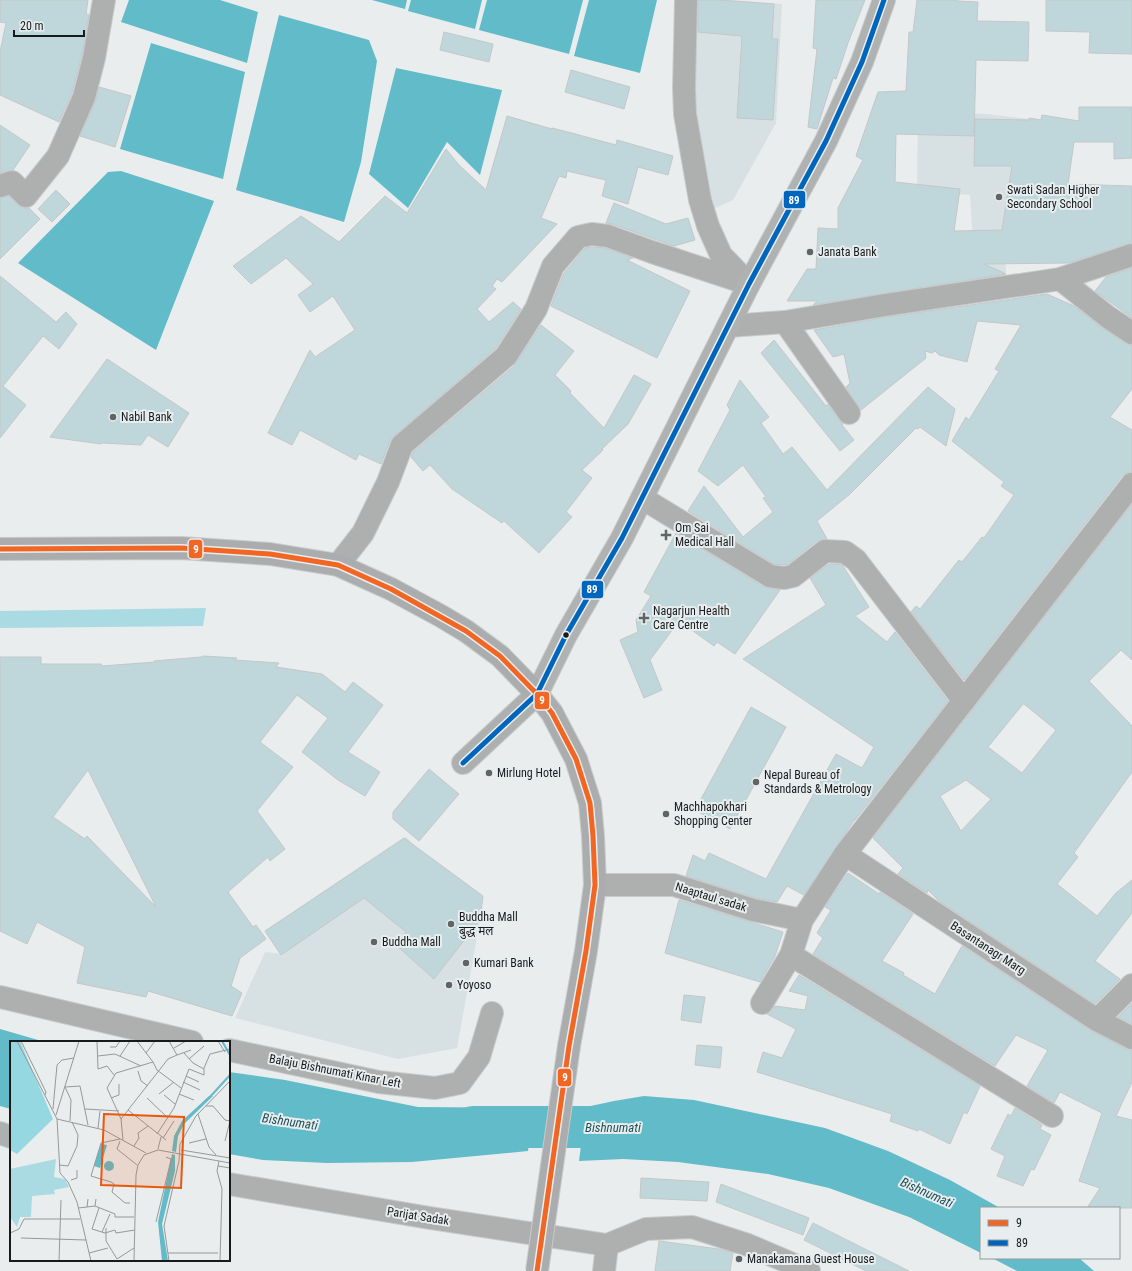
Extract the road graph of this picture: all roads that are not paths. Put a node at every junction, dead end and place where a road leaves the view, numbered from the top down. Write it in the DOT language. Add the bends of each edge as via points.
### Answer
graph roads {
  1 [pos="104,0"];
  2 [pos="686,0"];
  3 [pos="884,0"];
  4 [pos="0,186"];
  5 [pos="1132,255"];
  6 [pos="1060,279"];
  7 [pos="749,284"];
  8 [pos="785,322"];
  9 [pos="728,326"];
  10 [pos="1132,333"];
  11 [pos="849,413"];
  12 [pos="1132,484"];
  13 [pos="642,498"];
  14 [pos="0,549"];
  15 [pos="338,565"];
  16 [pos="537,694"];
  17 [pos="964,701"];
  18 [pos="463,763"];
  19 [pos="845,854"];
  20 [pos="595,885"];
  21 [pos="802,920"];
  22 [pos="791,955"];
  23 [pos="1132,985"];
  24 [pos="0,997"];
  25 [pos="762,1003"];
  26 [pos="492,1014"];
  27 [pos="1097,1020"];
  28 [pos="1132,1038"];
  29 [pos="188,1041"];
  30 [pos="230,1050"];
  31 [pos="1052,1116"];
  32 [pos="0,1133"];
  33 [pos="10,1137"];
  34 [pos="230,1184"];
  35 [pos="607,1245"];
  36 [pos="537,1271"];
  37 [pos="604,1271"];
  38 [pos="809,1271"];
  1 -- 4 [label="street" via="84,97 58,156 26,196 12,182"];
  2 -- 7 [label="street" via="684,88 700,200 720,255"];
  3 -- 7 [label="main road" via="862,62 826,141"];
  5 -- 6 [label="street"];
  6 -- 8 [label="street"];
  6 -- 10 [label="street"];
  7 -- 9 [label="main road"];
  7 -- 15 [label="street" via="608,236 592,234 578,237 554,266 536,309 506,356 402,445 388,482 363,533"];
  8 -- 9 [label="street"];
  8 -- 11 [label="street"];
  9 -- 13 [label="main road"];
  12 -- 17 [label="street"];
  13 -- 16 [label="main road" via="566,635"];
  13 -- 17 [label="street" via="770,576 793,576 825,551 845,552 856,560"];
  14 -- 15 [label="highway" via="181,548 270,554"];
  15 -- 16 [label="highway" via="391,589 466,631 500,656"];
  16 -- 18 [label="street"];
  16 -- 20 [label="highway" via="552,713 576,759 582,778 590,810"];
  17 -- 19 [label="street"];
  19 -- 21 [label="street"];
  19 -- 27 [label="street, Basantanagr Marg"];
  20 -- 21 [label="street, Naaptaul sadak" via="674,885 753,910"];
  20 -- 36 [label="highway, bridge"];
  21 -- 22 [label="street"];
  22 -- 25 [label="street"];
  22 -- 31 [label="street"];
  23 -- 27 [label="street"];
  24 -- 29 [label="street"];
  26 -- 30 [label="street, Balaju Bishnumati Kinar Left" via="479,1057 460,1083 435,1088 379,1082"];
  27 -- 28 [label="street, Basantanagr Marg"];
  32 -- 33 [label="street"];
  34 -- 35 [label="street, Parijat Sadak"];
  35 -- 37 [label="street"];
  35 -- 38 [label="street" via="646,1230 692,1227"];
}
